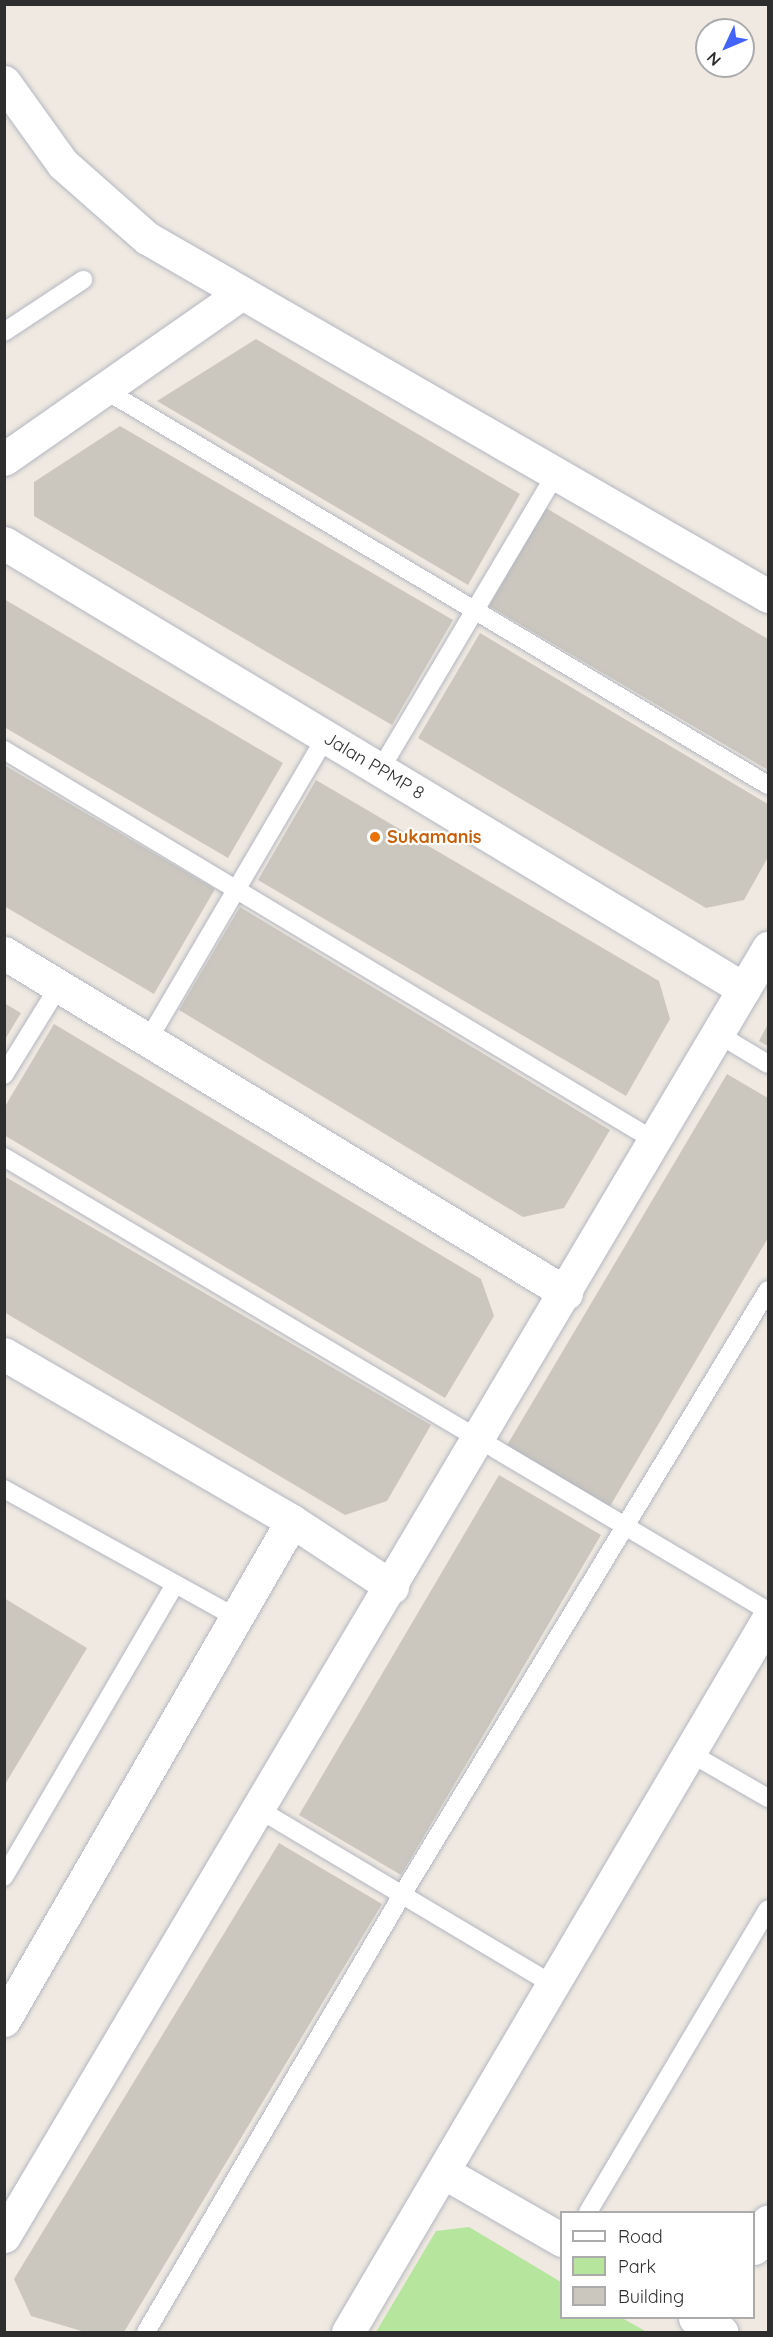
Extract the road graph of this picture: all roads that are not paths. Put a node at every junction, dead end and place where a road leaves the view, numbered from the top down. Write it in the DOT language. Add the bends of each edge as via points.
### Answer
graph roads {
  1 [pos="4,82"];
  2 [pos="83,280"];
  3 [pos="243,293"];
  4 [pos="4,332"];
  5 [pos="105,390"];
  6 [pos="4,459"];
  7 [pos="556,472"];
  8 [pos="4,543"];
  9 [pos="768,596"];
  10 [pos="474,610"];
  11 [pos="326,736"];
  12 [pos="4,750"];
  13 [pos="380,770"];
  14 [pos="768,785"];
  15 [pos="236,890"];
  16 [pos="768,948"];
  17 [pos="4,953"];
  18 [pos="59,986"];
  19 [pos="744,989"];
  20 [pos="718,1034"];
  21 [pos="148,1040"];
  22 [pos="768,1064"];
  23 [pos="4,1075"];
  24 [pos="655,1141"];
  25 [pos="4,1157"];
  26 [pos="768,1290"];
  27 [pos="566,1293"];
  28 [pos="4,1354"];
  29 [pos="479,1440"];
  30 [pos="4,1489"];
  31 [pos="292,1521"];
  32 [pos="627,1527"];
  33 [pos="175,1584"];
  34 [pos="392,1587"];
  35 [pos="768,1611"];
  36 [pos="237,1618"];
  37 [pos="768,1619"];
  38 [pos="690,1753"];
  39 [pos="768,1798"];
  40 [pos="260,1810"];
  41 [pos="4,1877"];
  42 [pos="402,1895"];
  43 [pos="768,1909"];
  44 [pos="554,1986"];
  45 [pos="4,2020"];
  46 [pos="445,2173"];
  47 [pos="589,2211"];
  48 [pos="768,2222"];
  49 [pos="4,2236"];
  50 [pos="560,2239"];
  51 [pos="755,2245"];
  52 [pos="146,2332"];
  53 [pos="348,2332"];
  1 -- 3 [label="street" via="63,164 98,198 147,238"];
  2 -- 4 [label="lane"];
  3 -- 5 [label="street"];
  3 -- 7 [label="street"];
  5 -- 6 [label="street"];
  5 -- 10 [label="lane"];
  7 -- 9 [label="street"];
  7 -- 10 [label="lane"];
  8 -- 11 [label="street, Jalan PPMP 8"];
  10 -- 13 [label="lane"];
  10 -- 14 [label="lane"];
  11 -- 13 [label="street, Jalan PPMP 8"];
  11 -- 15 [label="lane"];
  12 -- 15 [label="lane"];
  13 -- 19 [label="street, Jalan PPMP 8"];
  15 -- 21 [label="lane"];
  15 -- 24 [label="lane"];
  16 -- 19 [label="street"];
  17 -- 18 [label="street"];
  18 -- 21 [label="street"];
  18 -- 23 [label="lane"];
  19 -- 20 [label="street"];
  20 -- 22 [label="lane"];
  20 -- 24 [label="street"];
  21 -- 27 [label="street"];
  24 -- 27 [label="street"];
  25 -- 29 [label="lane"];
  26 -- 32 [label="lane"];
  27 -- 29 [label="street"];
  28 -- 31 [label="street"];
  29 -- 32 [label="lane"];
  29 -- 34 [label="street"];
  30 -- 33 [label="lane"];
  31 -- 34 [label="street"];
  31 -- 36 [label="street"];
  32 -- 35 [label="lane"];
  32 -- 42 [label="lane"];
  33 -- 36 [label="lane"];
  33 -- 41 [label="lane"];
  34 -- 40 [label="street"];
  36 -- 45 [label="street"];
  37 -- 38 [label="street"];
  38 -- 39 [label="lane"];
  38 -- 44 [label="street"];
  40 -- 42 [label="lane"];
  40 -- 49 [label="street"];
  42 -- 44 [label="lane"];
  42 -- 52 [label="lane"];
  43 -- 47 [label="lane"];
  44 -- 46 [label="street"];
  46 -- 50 [label="street"];
  46 -- 53 [label="street"];
  48 -- 51 [label="street"];
}
